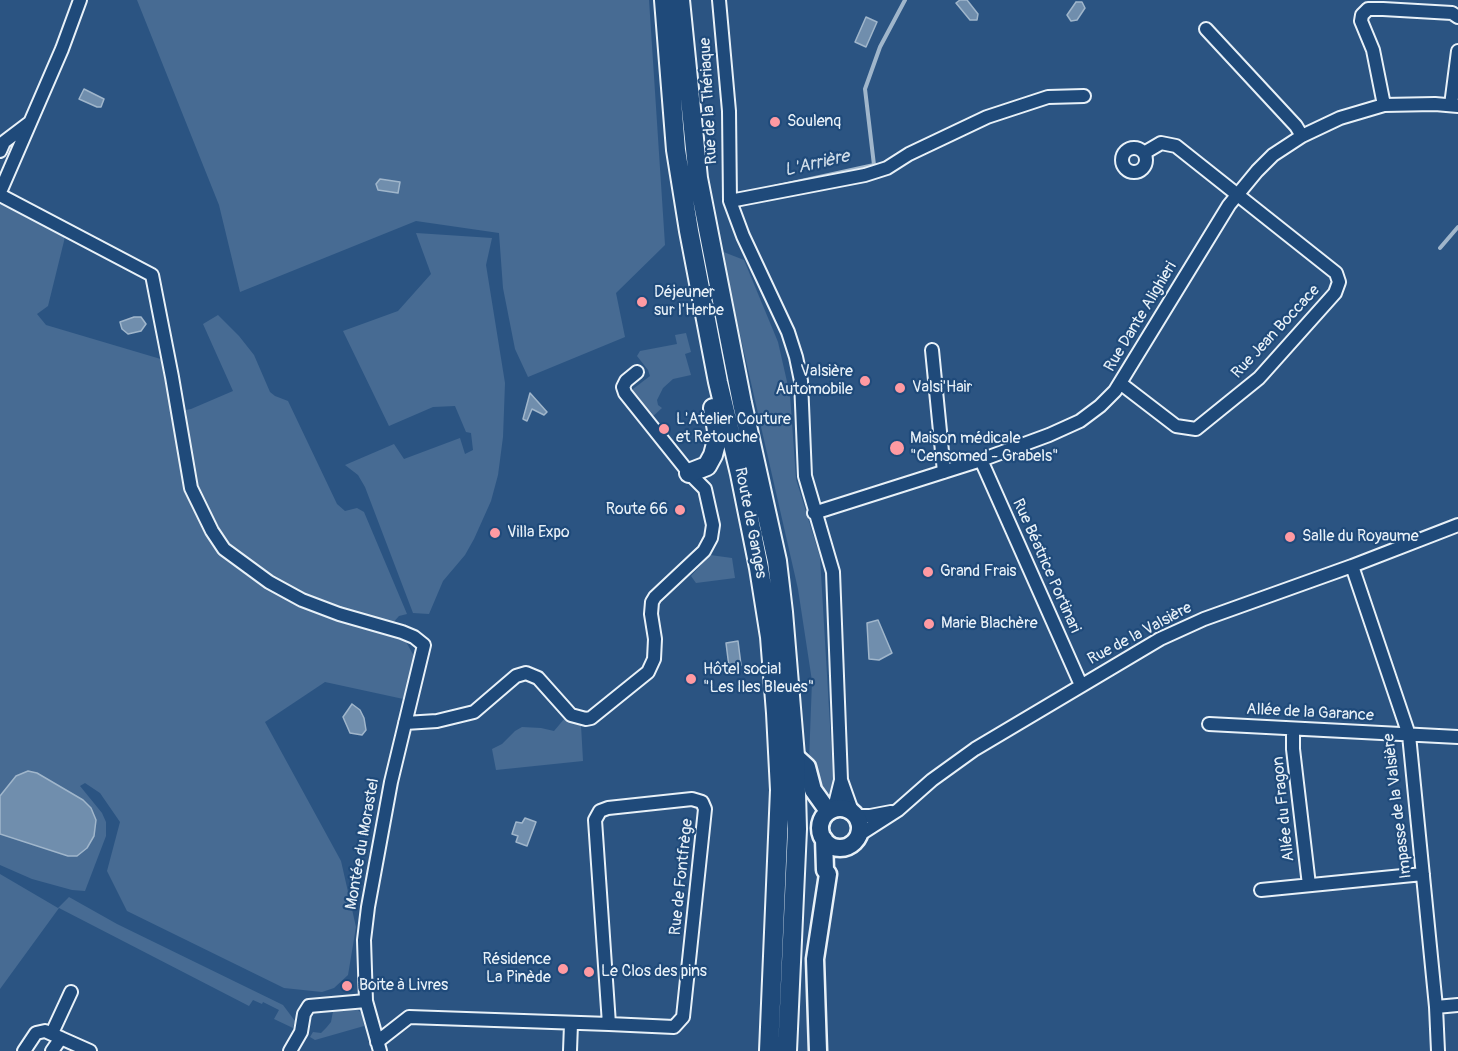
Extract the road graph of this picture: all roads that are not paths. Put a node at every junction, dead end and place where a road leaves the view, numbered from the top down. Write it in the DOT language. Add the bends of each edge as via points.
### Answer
graph roads {
  1 [pos="80,0"];
  2 [pos="664,0"];
  3 [pos="680,0"];
  4 [pos="719,0"];
  5 [pos="1458,16"];
  6 [pos="1206,28"];
  7 [pos="1458,51"];
  8 [pos="1084,96"];
  9 [pos="1384,105"];
  10 [pos="1454,106"];
  11 [pos="32,120"];
  12 [pos="1302,136"];
  13 [pos="0,151"];
  14 [pos="1144,153"];
  15 [pos="0,193"];
  16 [pos="1236,195"];
  17 [pos="730,201"];
  18 [pos="932,350"];
  19 [pos="636,372"];
  20 [pos="718,382"];
  21 [pos="1120,383"];
  22 [pos="981,460"];
  23 [pos="944,472"];
  24 [pos="689,473"];
  25 [pos="814,513"];
  26 [pos="1458,525"];
  27 [pos="1352,566"];
  28 [pos="1080,685"];
  29 [pos="405,723"];
  30 [pos="1209,724"];
  31 [pos="1293,729"];
  32 [pos="1409,735"];
  33 [pos="1458,736"];
  34 [pos="795,756"];
  35 [pos="841,780"];
  36 [pos="831,809"];
  37 [pos="898,810"];
  38 [pos="855,814"];
  39 [pos="859,835"];
  40 [pos="824,839"];
  41 [pos="844,848"];
  42 [pos="828,874"];
  43 [pos="1423,874"];
  44 [pos="1309,885"];
  45 [pos="1260,890"];
  46 [pos="70,992"];
  47 [pos="366,1001"];
  48 [pos="1458,1005"];
  49 [pos="1436,1007"];
  50 [pos="571,1024"];
  51 [pos="609,1024"];
  52 [pos="57,1035"];
  53 [pos="378,1046"];
  54 [pos="24,1051"];
  55 [pos="52,1051"];
  56 [pos="90,1051"];
  57 [pos="290,1051"];
  58 [pos="570,1051"];
  59 [pos="766,1051"];
  60 [pos="787,1051"];
  61 [pos="818,1051"];
  62 [pos="1438,1051"];
  1 -- 11 [label="street"];
  2 -- 20 [label="main road, Route de Ganges" via="676,150"];
  3 -- 34 [label="main road, Route de Ganges" via="698,177 741,403 777,561"];
  4 -- 17 [label="street, Rue de la Thériaque" via="729,111"];
  5 -- 9 [label="street" via="1383,9 1368,9 1362,15"];
  6 -- 12 [label="street"];
  7 -- 10 [label="street"];
  8 -- 17 [label="street" via="1048,97 987,117 865,176"];
  9 -- 10 [label="street, Rue Dante Alighieri"];
  9 -- 12 [label="street, Rue Dante Alighieri" via="1340,118"];
  11 -- 13 [label="street" via="4,142"];
  11 -- 15 [label="street"];
  12 -- 16 [label="street, Rue Dante Alighieri" via="1273,155"];
  14 -- 16 [label="street" via="1161,142 1176,146"];
  15 -- 29 [label="street, Montée du Morastel" via="152,275 191,488 212,531 224,549 294,596 402,632 424,645"];
  16 -- 21 [label="street, Rue Dante Alighieri"];
  16 -- 21 [label="street, Rue Jean Boccace" via="1336,273 1339,282 1335,293 1259,378 1196,429 1176,426"];
  17 -- 25 [label="street" via="796,357 801,381 805,476"];
  18 -- 23 [label="street"];
  19 -- 24 [label="street" via="626,381 625,393"];
  20 -- 24 [label="main road" via="711,396 718,436 714,455 707,466"];
  20 -- 59 [label="main road, Route de Ganges" via="759,568 777,713 780,790"];
  21 -- 22 [label="street, Rue Dante Alighieri" via="1080,421"];
  22 -- 23 [label="street, Rue Dante Alighieri"];
  22 -- 28 [label="street, Rue Béatrice Portinari"];
  23 -- 25 [label="street, Rue Dante Alighieri"];
  24 -- 29 [label="street" via="705,489 713,533 697,559 652,602 654,658 642,678 586,719 571,715 538,678 526,674 516,676 474,712 437,721"];
  25 -- 35 [label="street" via="833,572"];
  26 -- 27 [label="street, Rue de la Valsière"];
  27 -- 28 [label="street, Rue de la Valsière" via="1204,619 1160,639"];
  27 -- 32 [label="street, Impasse de la Valsière"];
  28 -- 37 [label="street, Rue de la Valsière" via="975,748"];
  29 -- 47 [label="street, Montée du Morastel" via="368,907 364,940"];
  30 -- 31 [label="street, Allée de la Garance"];
  31 -- 32 [label="street, Allée de la Garance"];
  31 -- 44 [label="street, Allée du Fragon"];
  32 -- 33 [label="street, Allée de la Garance"];
  32 -- 43 [label="street, Impasse de la Valsière"];
  34 -- 36 [label="street" via="807,767 813,790"];
  34 -- 60 [label="main road, Route de Ganges" via="797,829"];
  35 -- 36 [label="street"];
  35 -- 38 [label="street"];
  36 -- 38 [label="street" via="840,807"];
  36 -- 40 [label="street" via="821,821"];
  37 -- 38 [label="street, Rue de la Valsière" via="870,816"];
  37 -- 39 [label="street, Rue de la Valsière"];
  38 -- 39 [label="street" via="861,829"];
  39 -- 41 [label="street"];
  40 -- 41 [label="street"];
  40 -- 42 [label="street"];
  41 -- 42 [label="street" via="834,872"];
  42 -- 61 [label="street" via="815,959"];
  43 -- 44 [label="street"];
  43 -- 49 [label="street, Impasse de la Valsière"];
  44 -- 45 [label="street"];
  46 -- 52 [label="street"];
  47 -- 53 [label="street, Montée du Morastel"];
  47 -- 57 [label="street" via="309,1006"];
  48 -- 49 [label="street"];
  49 -- 62 [label="street, Impasse de la Valsière"];
  50 -- 51 [label="street, Rue de Fontfrège"];
  50 -- 53 [label="street, Rue de Fontfrège" via="409,1017"];
  50 -- 58 [label="street"];
  51 -- 51 [label="street, Rue de Fontfrège" via="595,820 600,811 608,808 692,799 702,802 705,809 683,1017 674,1027"];
  52 -- 54 [label="street" via="45,1030 36,1033"];
  52 -- 55 [label="street"];
  52 -- 56 [label="street"];
}
